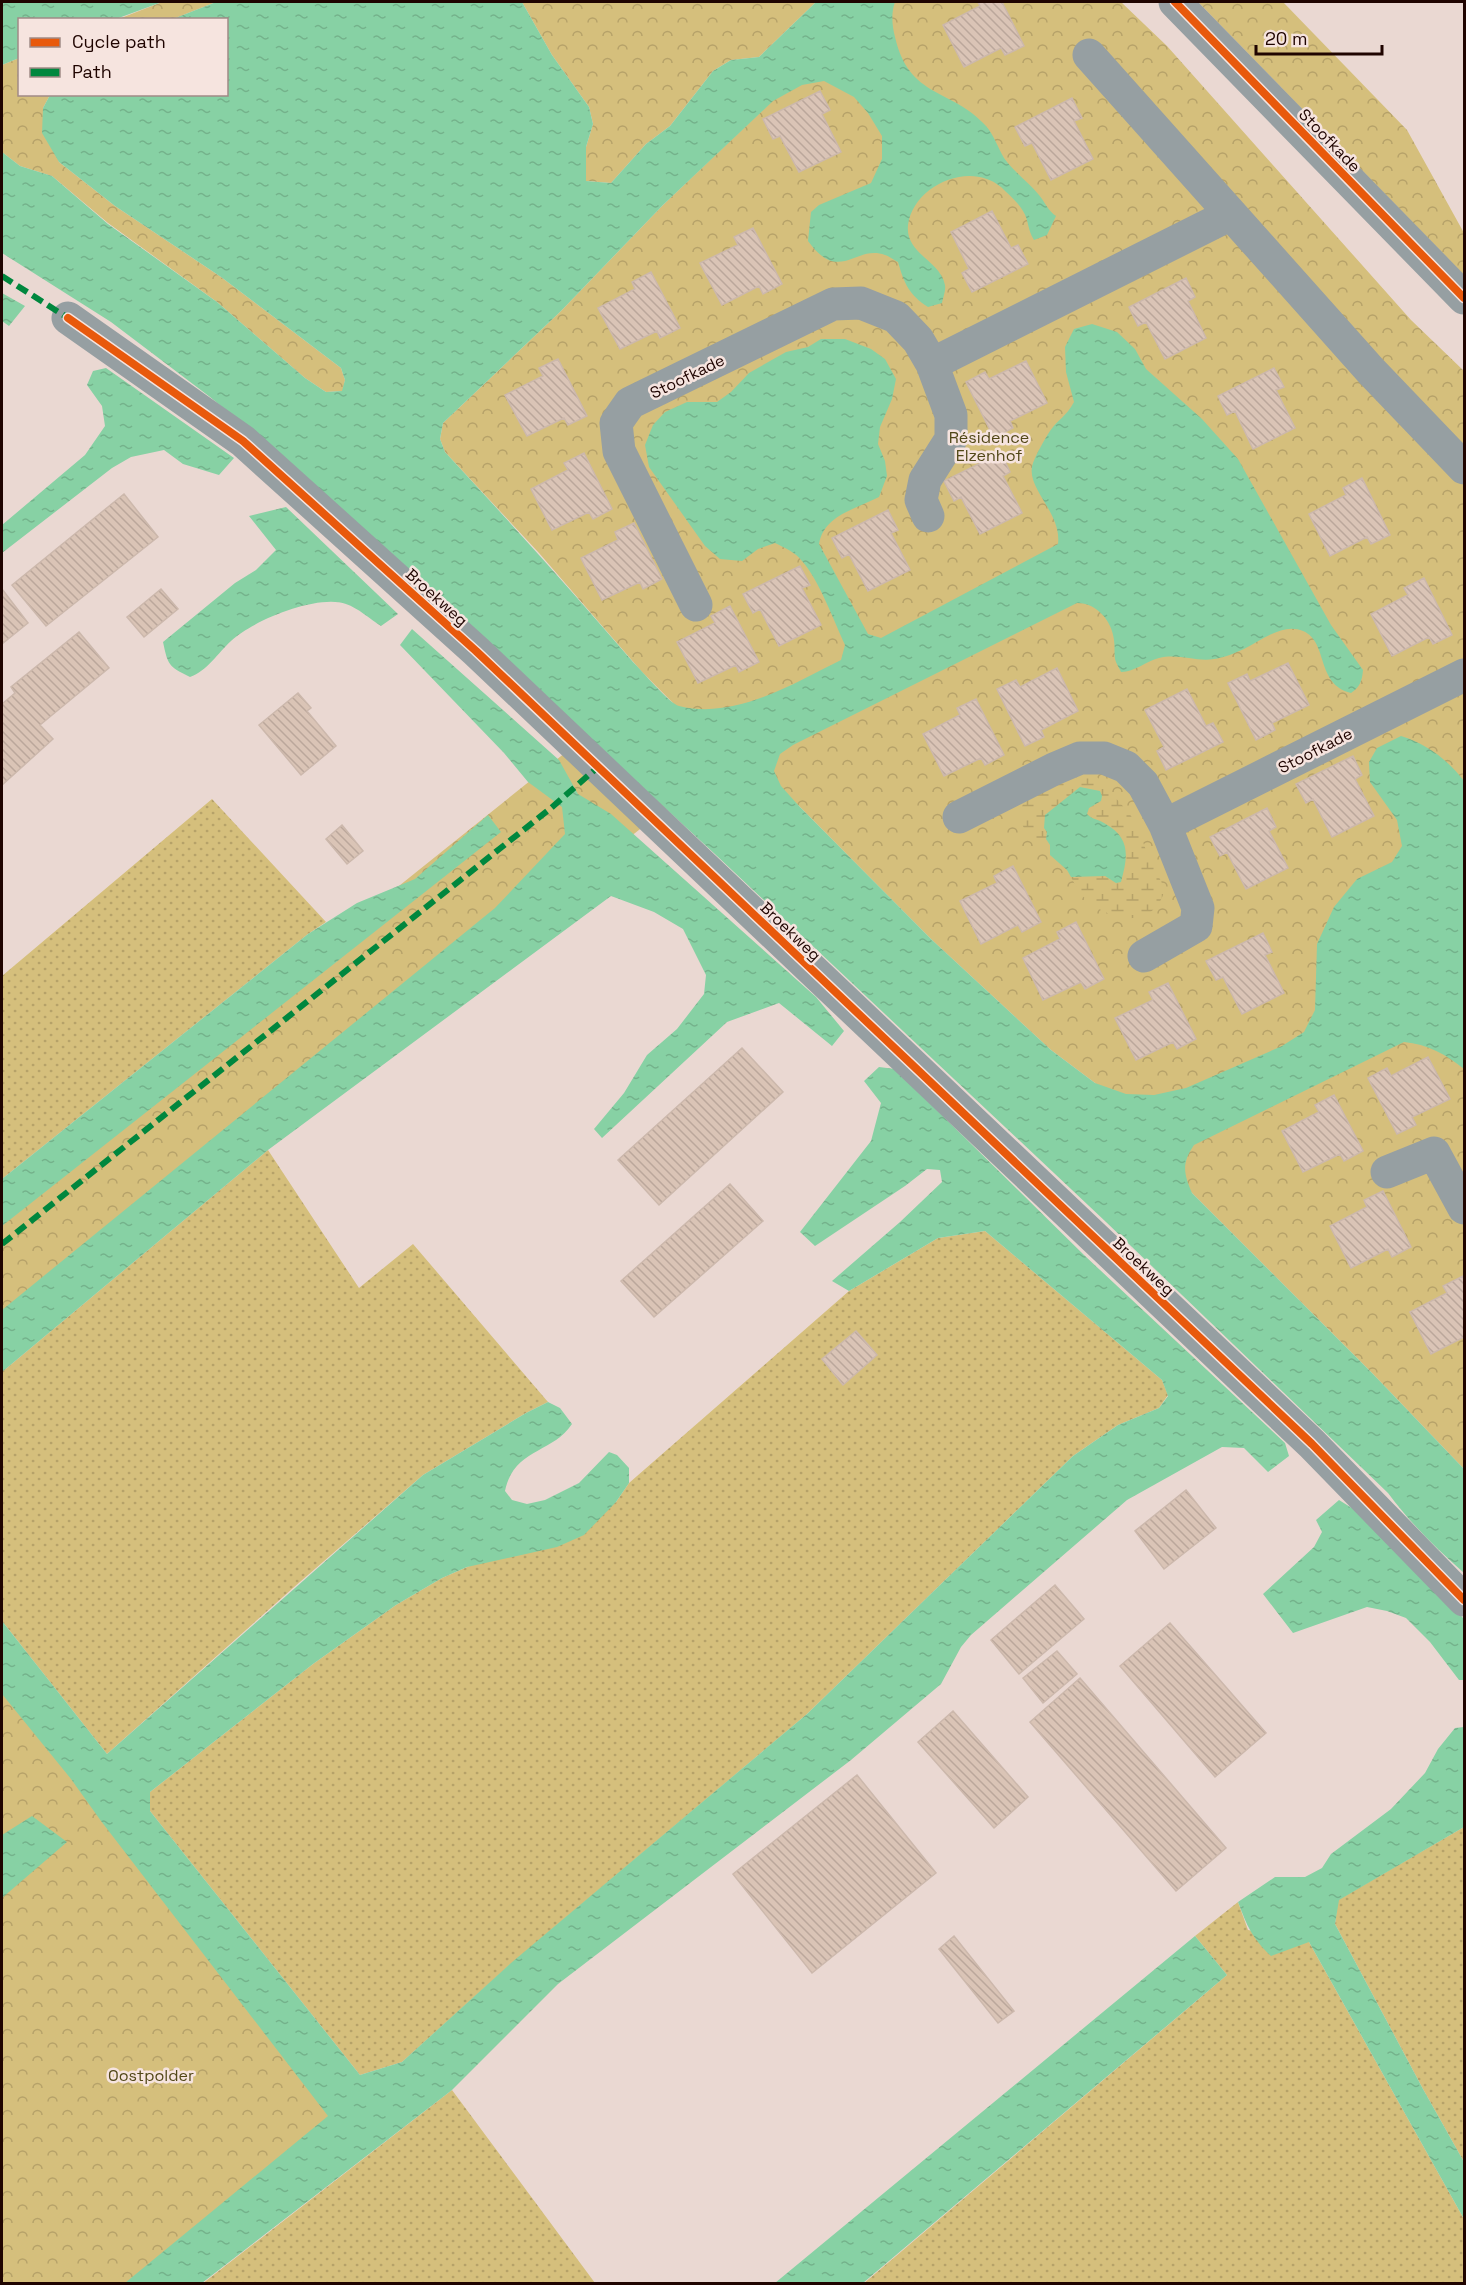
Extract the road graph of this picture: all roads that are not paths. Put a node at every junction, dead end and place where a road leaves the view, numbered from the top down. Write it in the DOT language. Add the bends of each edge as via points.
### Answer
graph roads {
  1 [pos="1175,2"];
  2 [pos="1089,55"];
  3 [pos="1231,214"];
  4 [pos="1464,298"];
  5 [pos="68,318"];
  6 [pos="932,364"];
  7 [pos="1464,468"];
  8 [pos="928,516"];
  9 [pos="696,605"];
  10 [pos="1464,675"];
  11 [pos="959,817"];
  12 [pos="1165,825"];
  13 [pos="1144,956"];
  14 [pos="1388,1172"];
  15 [pos="1464,1208"];
  16 [pos="1464,1600"];
  1 -- 4 [label="street, Stoofkade"];
  2 -- 3 [label="street"];
  3 -- 6 [label="street"];
  3 -- 7 [label="street"];
  5 -- 16 [label="street, Broekweg" via="243,441 476,651 1312,1444"];
  6 -- 8 [label="street, Stoofkade" via="951,415 951,439 925,480 921,500"];
  6 -- 9 [label="street, Stoofkade" via="918,340 896,317 861,303 833,304 630,403 616,423 619,451"];
  10 -- 12 [label="street, Stoofkade"];
  11 -- 12 [label="street" via="1080,758 1104,758 1126,767 1143,784"];
  12 -- 13 [label="street" via="1198,908 1196,926"];
  14 -- 15 [label="street" via="1434,1153"];
}
